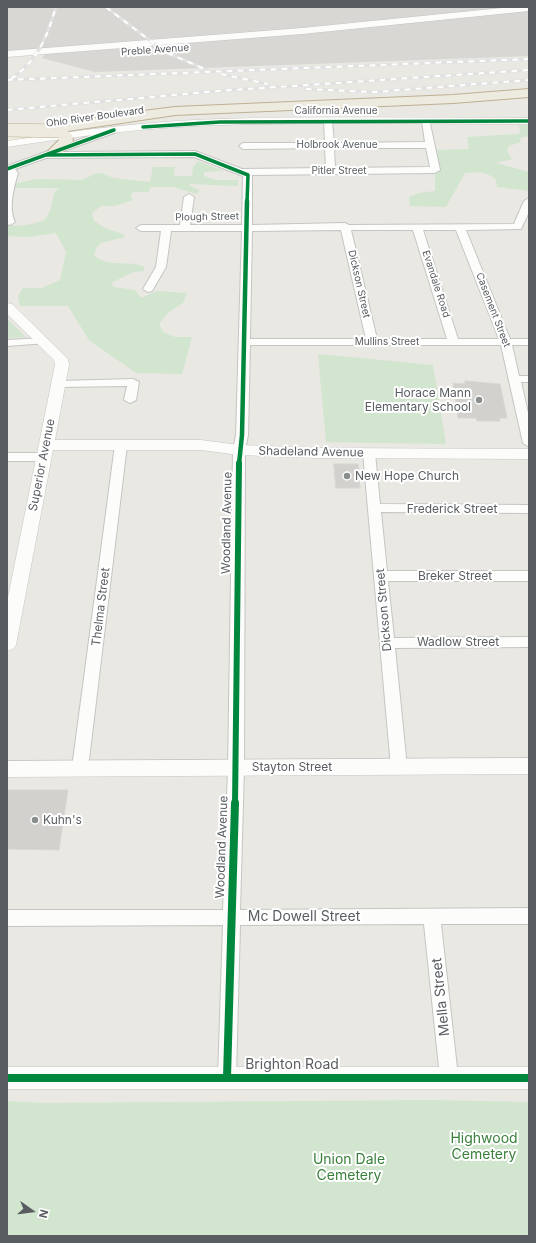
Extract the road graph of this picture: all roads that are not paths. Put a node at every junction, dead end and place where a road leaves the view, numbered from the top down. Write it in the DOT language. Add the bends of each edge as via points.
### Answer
graph roads {
  1 [pos="529,8"];
  2 [pos="477,10"];
  3 [pos="7,54"];
  4 [pos="27,56"];
  5 [pos="7,61"];
  6 [pos="529,89"];
  7 [pos="529,93"];
  8 [pos="182,106"];
  9 [pos="328,121"];
  10 [pos="426,121"];
  11 [pos="529,121"];
  12 [pos="7,123"];
  13 [pos="143,127"];
  14 [pos="7,130"];
  15 [pos="114,130"];
  16 [pos="62,133"];
  17 [pos="7,137"];
  18 [pos="7,144"];
  19 [pos="330,145"];
  20 [pos="431,145"];
  21 [pos="243,146"];
  22 [pos="50,153"];
  23 [pos="8,169"];
  24 [pos="331,171"];
  25 [pos="242,172"];
  26 [pos="189,197"];
  27 [pos="529,202"];
  28 [pos="10,222"];
  29 [pos="345,226"];
  30 [pos="417,226"];
  31 [pos="185,227"];
  32 [pos="247,227"];
  33 [pos="460,227"];
  34 [pos="141,228"];
  35 [pos="166,228"];
  36 [pos="148,289"];
  37 [pos="7,307"];
  38 [pos="43,341"];
  39 [pos="244,342"];
  40 [pos="372,342"];
  41 [pos="454,342"];
  42 [pos="506,342"];
  43 [pos="529,342"];
  44 [pos="7,343"];
  45 [pos="515,380"];
  46 [pos="529,380"];
  47 [pos="58,384"];
  48 [pos="130,400"];
  49 [pos="529,443"];
  50 [pos="122,445"];
  51 [pos="239,450"];
  52 [pos="44,451"];
  53 [pos="369,453"];
  54 [pos="529,454"];
  55 [pos="7,457"];
  56 [pos="375,508"];
  57 [pos="529,509"];
  58 [pos="381,576"];
  59 [pos="529,576"];
  60 [pos="529,642"];
  61 [pos="387,643"];
  62 [pos="7,645"];
  63 [pos="529,766"];
  64 [pos="399,767"];
  65 [pos="80,768"];
  66 [pos="236,768"];
  67 [pos="7,769"];
  68 [pos="529,916"];
  69 [pos="231,917"];
  70 [pos="432,917"];
  71 [pos="7,918"];
  72 [pos="227,1077"];
  73 [pos="450,1077"];
  74 [pos="7,1078"];
  75 [pos="529,1078"];
  1 -- 2 [label="street, Preble Avenue"];
  2 -- 4 [label="street, Preble Avenue" via="175,46"];
  3 -- 4 [label="street, Preble Avenue"];
  4 -- 5 [label="street, Preble Avenue"];
  6 -- 8 [label="highway" via="427,96"];
  7 -- 17 [label="highway" via="453,99 175,111 110,119"];
  8 -- 12 [label="highway" via="107,111"];
  8 -- 14 [label="highway, Ohio River Boulevard"];
  9 -- 10 [label="street, California Avenue"];
  9 -- 13 [label="street, California Avenue" via="220,122"];
  9 -- 19 [label="street"];
  10 -- 11 [label="street, California Avenue"];
  10 -- 20 [label="street"];
  13 -- 15 [label="street, California Avenue"];
  13 -- 16 [label="highway"];
  14 -- 16 [label="highway, bridge"];
  15 -- 16 [label="street, California Avenue"];
  15 -- 22 [label="street"];
  16 -- 18 [label="street, California Avenue"];
  16 -- 22 [label="highway" via="66,141"];
  19 -- 20 [label="street, Holbrook Avenue"];
  19 -- 21 [label="street, Holbrook Avenue"];
  19 -- 24 [label="street"];
  20 -- 24 [label="street, Pitler Street" via="435,170"];
  22 -- 23 [label="street"];
  22 -- 25 [label="street" via="195,154"];
  23 -- 28 [label="street" via="14,173 8,192"];
  24 -- 25 [label="street, Pitler Street"];
  25 -- 32 [label="street, Woodland Avenue" via="248,177"];
  26 -- 31 [label="street"];
  27 -- 33 [label="street, Plough Street" via="518,227"];
  29 -- 30 [label="street, Plough Street"];
  29 -- 32 [label="street, Plough Street"];
  29 -- 40 [label="street, Dickson Street"];
  30 -- 33 [label="street, Plough Street"];
  30 -- 41 [label="street, Evandale Road"];
  31 -- 32 [label="street, Plough Street"];
  31 -- 35 [label="street, Plough Street"];
  32 -- 39 [label="street, Woodland Avenue"];
  33 -- 42 [label="street, Casement Street"];
  34 -- 35 [label="street, Plough Street"];
  35 -- 36 [label="street" via="161,267"];
  37 -- 38 [label="street, Superior Avenue"];
  38 -- 44 [label="street"];
  38 -- 47 [label="street, Superior Avenue" via="61,359"];
  39 -- 40 [label="street, Mullins Street"];
  39 -- 51 [label="street, Woodland Avenue" via="242,435"];
  40 -- 41 [label="street, Mullins Street"];
  41 -- 42 [label="street, Mullins Street"];
  42 -- 43 [label="street, Mullins Street"];
  42 -- 45 [label="street, Casement Street"];
  45 -- 46 [label="street"];
  45 -- 49 [label="street, Casement Street"];
  47 -- 48 [label="street" via="133,382"];
  47 -- 52 [label="street, Superior Avenue"];
  50 -- 51 [label="street, Shadeland Avenue" via="201,445"];
  50 -- 52 [label="street, Shadeland Avenue"];
  50 -- 65 [label="street, Thelma Street"];
  51 -- 53 [label="street, Shadeland Avenue"];
  51 -- 66 [label="street, Woodland Avenue"];
  52 -- 55 [label="street, Shadeland Avenue"];
  52 -- 62 [label="street, Superior Avenue"];
  53 -- 54 [label="street, Shadeland Avenue"];
  53 -- 56 [label="street, Dickson Street"];
  56 -- 57 [label="street, Frederick Street"];
  56 -- 58 [label="street, Dickson Street"];
  58 -- 59 [label="street, Breker Street"];
  58 -- 61 [label="street, Dickson Street"];
  60 -- 61 [label="street, Wadlow Street"];
  61 -- 64 [label="street, Dickson Street"];
  63 -- 64 [label="street, Stayton Street"];
  64 -- 66 [label="street, Stayton Street"];
  65 -- 66 [label="street, Stayton Street"];
  65 -- 67 [label="street, Stayton Street"];
  66 -- 69 [label="street, Woodland Avenue"];
  68 -- 70 [label="street, Mc Dowell Street"];
  69 -- 70 [label="street, Mc Dowell Street"];
  69 -- 71 [label="street, Mc Dowell Street"];
  69 -- 72 [label="street, Woodland Avenue"];
  70 -- 73 [label="street, Mella Street"];
  72 -- 73 [label="street, Brighton Road"];
  72 -- 74 [label="street, Brighton Road"];
  73 -- 75 [label="street, Brighton Road"];
}
